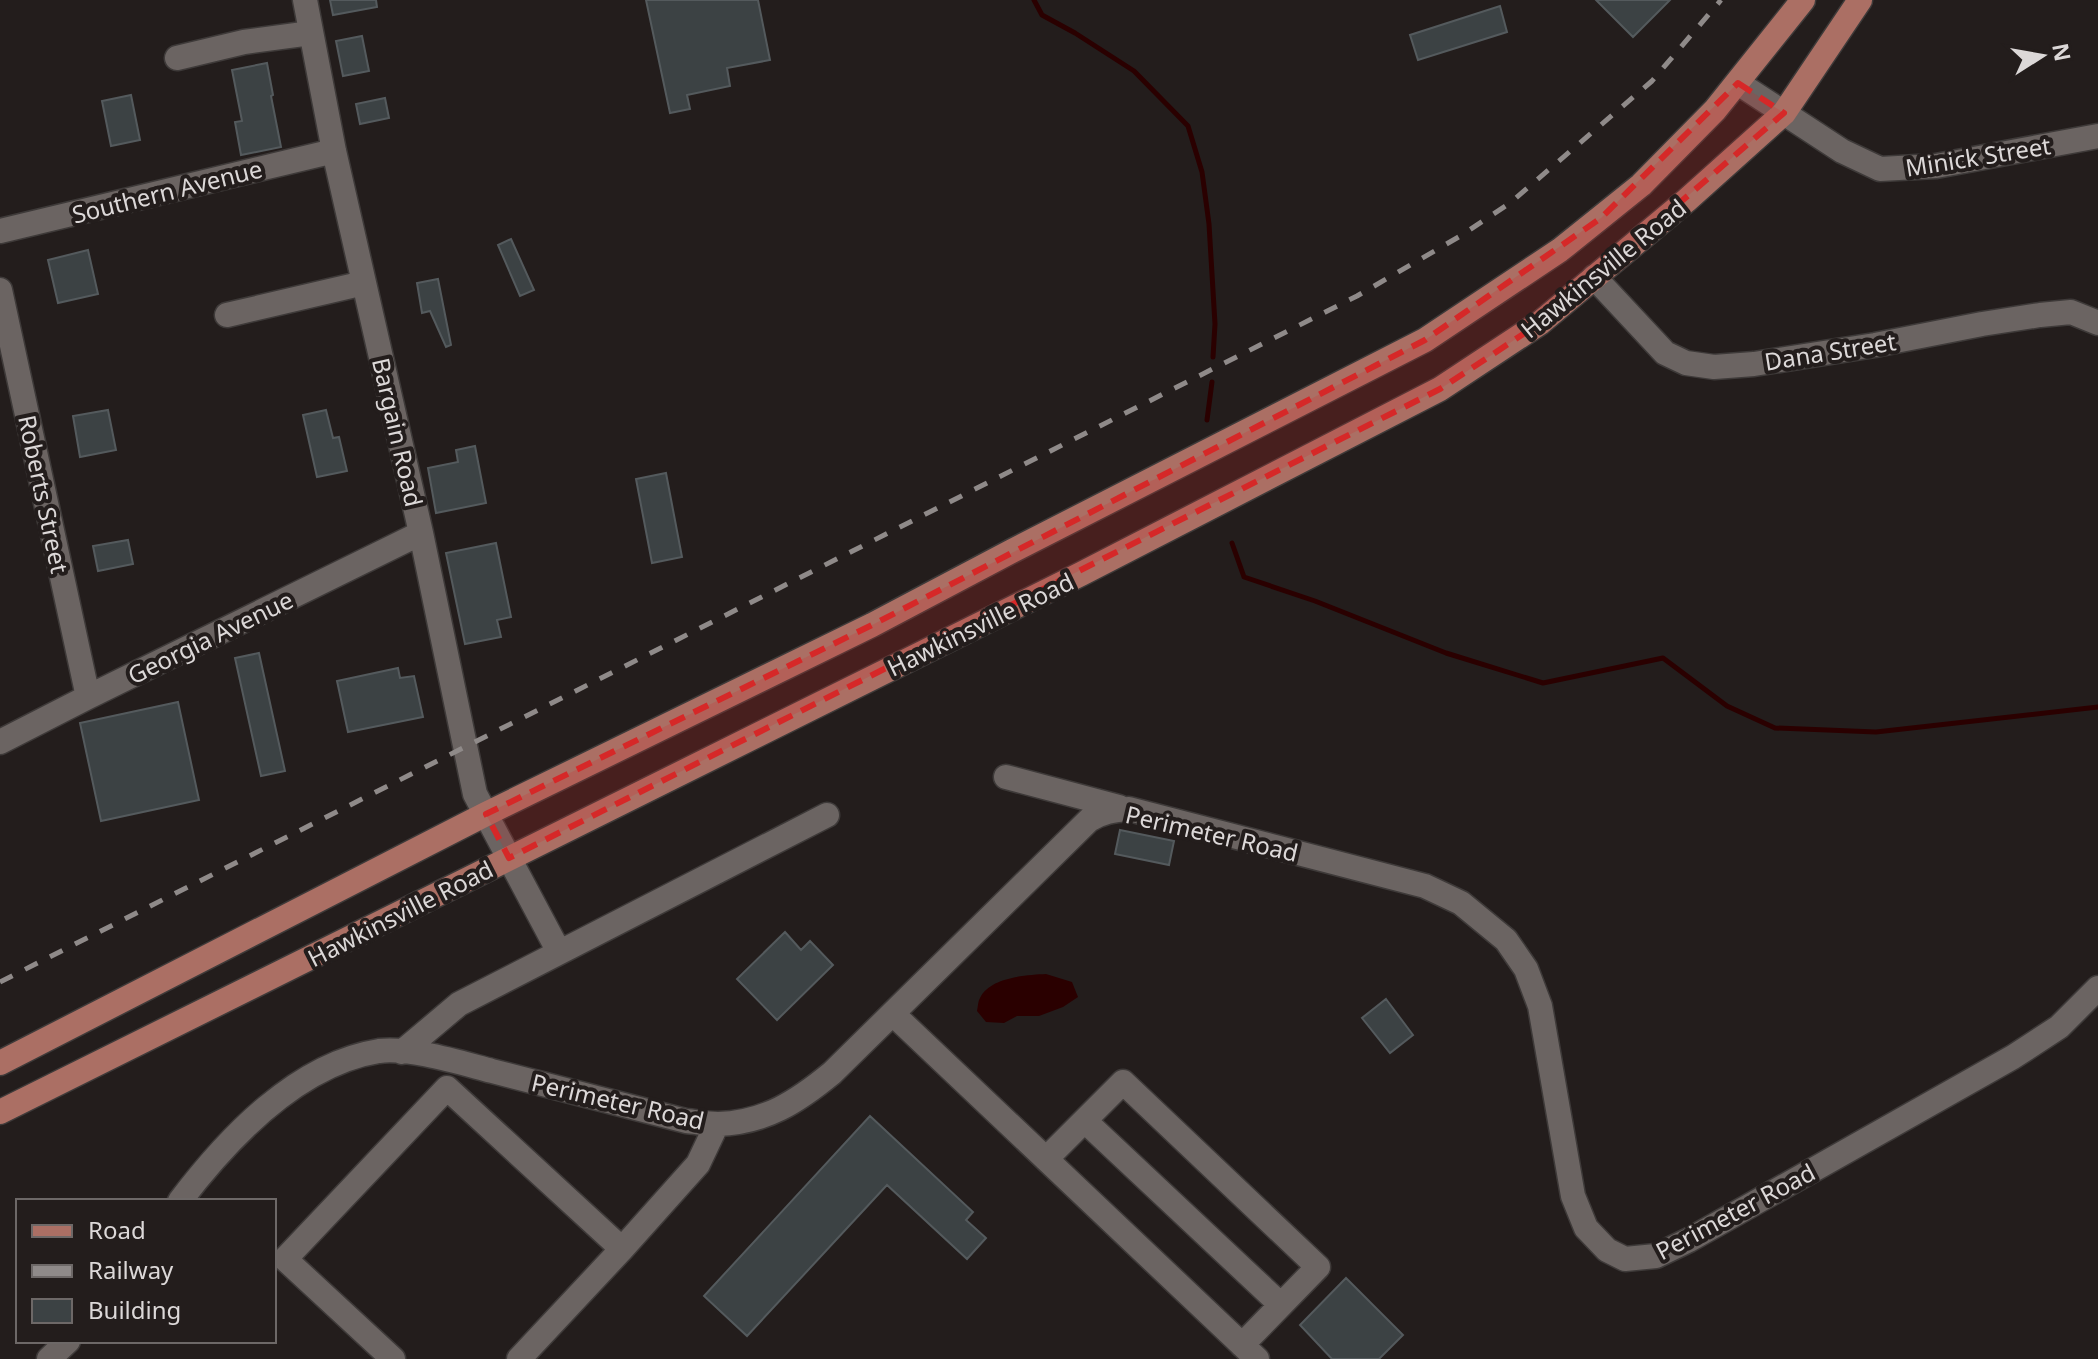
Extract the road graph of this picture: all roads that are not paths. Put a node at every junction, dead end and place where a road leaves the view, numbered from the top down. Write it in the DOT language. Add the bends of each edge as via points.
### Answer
graph roads {
  1 [pos="305,0"];
  2 [pos="1803,0"];
  3 [pos="1860,0"];
  4 [pos="311,33"];
  5 [pos="177,58"];
  6 [pos="1738,83"];
  7 [pos="1784,113"];
  8 [pos="2098,136"];
  9 [pos="334,151"];
  10 [pos="0,231"];
  11 [pos="1594,277"];
  12 [pos="364,283"];
  13 [pos="0,290"];
  14 [pos="227,315"];
  15 [pos="2098,323"];
  16 [pos="421,533"];
  17 [pos="88,697"];
  18 [pos="0,742"];
  19 [pos="1006,777"];
  20 [pos="1129,809"];
  21 [pos="486,814"];
  22 [pos="827,815"];
  23 [pos="509,858"];
  24 [pos="559,952"];
  25 [pos="2098,988"];
  26 [pos="893,1014"];
  27 [pos="402,1052"];
  28 [pos="0,1063"];
  29 [pos="0,1112"];
  30 [pos="1085,1121"];
  31 [pos="717,1124"];
  32 [pos="1046,1159"];
  33 [pos="181,1199"];
  34 [pos="622,1249"];
  35 [pos="1281,1305"];
  36 [pos="66,1343"];
  37 [pos="1249,1352"];
  38 [pos="49,1359"];
  39 [pos="393,1359"];
  40 [pos="519,1359"];
  1 -- 4 [label="street, Bargain Road"];
  2 -- 6 [label="main road, Hawkinsville Road"];
  3 -- 7 [label="main road, Hawkinsville Road"];
  4 -- 5 [label="street"];
  4 -- 9 [label="street, Bargain Road"];
  6 -- 7 [label="street, Minick Street"];
  6 -- 21 [label="main road, Hawkinsville Road" via="1679,149 1601,218 1425,340 872,625"];
  7 -- 8 [label="street, Minick Street" via="1880,169 1936,166"];
  7 -- 11 [label="main road, Hawkinsville Road"];
  9 -- 10 [label="street, Southern Avenue"];
  9 -- 12 [label="street, Bargain Road"];
  11 -- 15 [label="street, Dana Street" via="1665,353 1714,367 2040,315 2071,312"];
  11 -- 23 [label="main road, Hawkinsville Road" via="1540,323 1440,389"];
  12 -- 14 [label="street"];
  12 -- 16 [label="street, Bargain Road"];
  13 -- 17 [label="street, Roberts Street"];
  16 -- 17 [label="street, Georgia Avenue"];
  16 -- 21 [label="street, Bargain Road" via="475,794"];
  17 -- 18 [label="street, Georgia Avenue"];
  19 -- 20 [label="street"];
  20 -- 25 [label="street, Perimeter Road" via="1425,886 1461,903 1506,940 1526,969 1540,1006 1573,1196 1586,1228 1607,1250 1625,1259 1656,1256 1689,1240 2013,1057 2059,1027"];
  20 -- 26 [label="street, Perimeter Road" via="1089,820"];
  21 -- 23 [label="street, Bargain Road"];
  21 -- 28 [label="main road, Hawkinsville Road"];
  22 -- 24 [label="street"];
  23 -- 24 [label="street, Bargain Road"];
  23 -- 29 [label="main road, Hawkinsville Road"];
  24 -- 27 [label="street" via="459,1004"];
  26 -- 31 [label="street, Perimeter Road" via="832,1073 785,1108 749,1121"];
  26 -- 32 [label="street"];
  27 -- 31 [label="street, Perimeter Road"];
  27 -- 33 [label="street, Perimeter Road" via="351,1057 294,1086 232,1141"];
  30 -- 32 [label="street"];
  30 -- 35 [label="street"];
  30 -- 35 [label="street" via="1123,1082 1135,1093 1318,1267"];
  31 -- 34 [label="street" via="698,1164"];
  32 -- 37 [label="street"];
  34 -- 39 [label="street" via="447,1088 285,1259"];
  34 -- 40 [label="street"];
  35 -- 37 [label="street"];
  36 -- 38 [label="street"];
}
